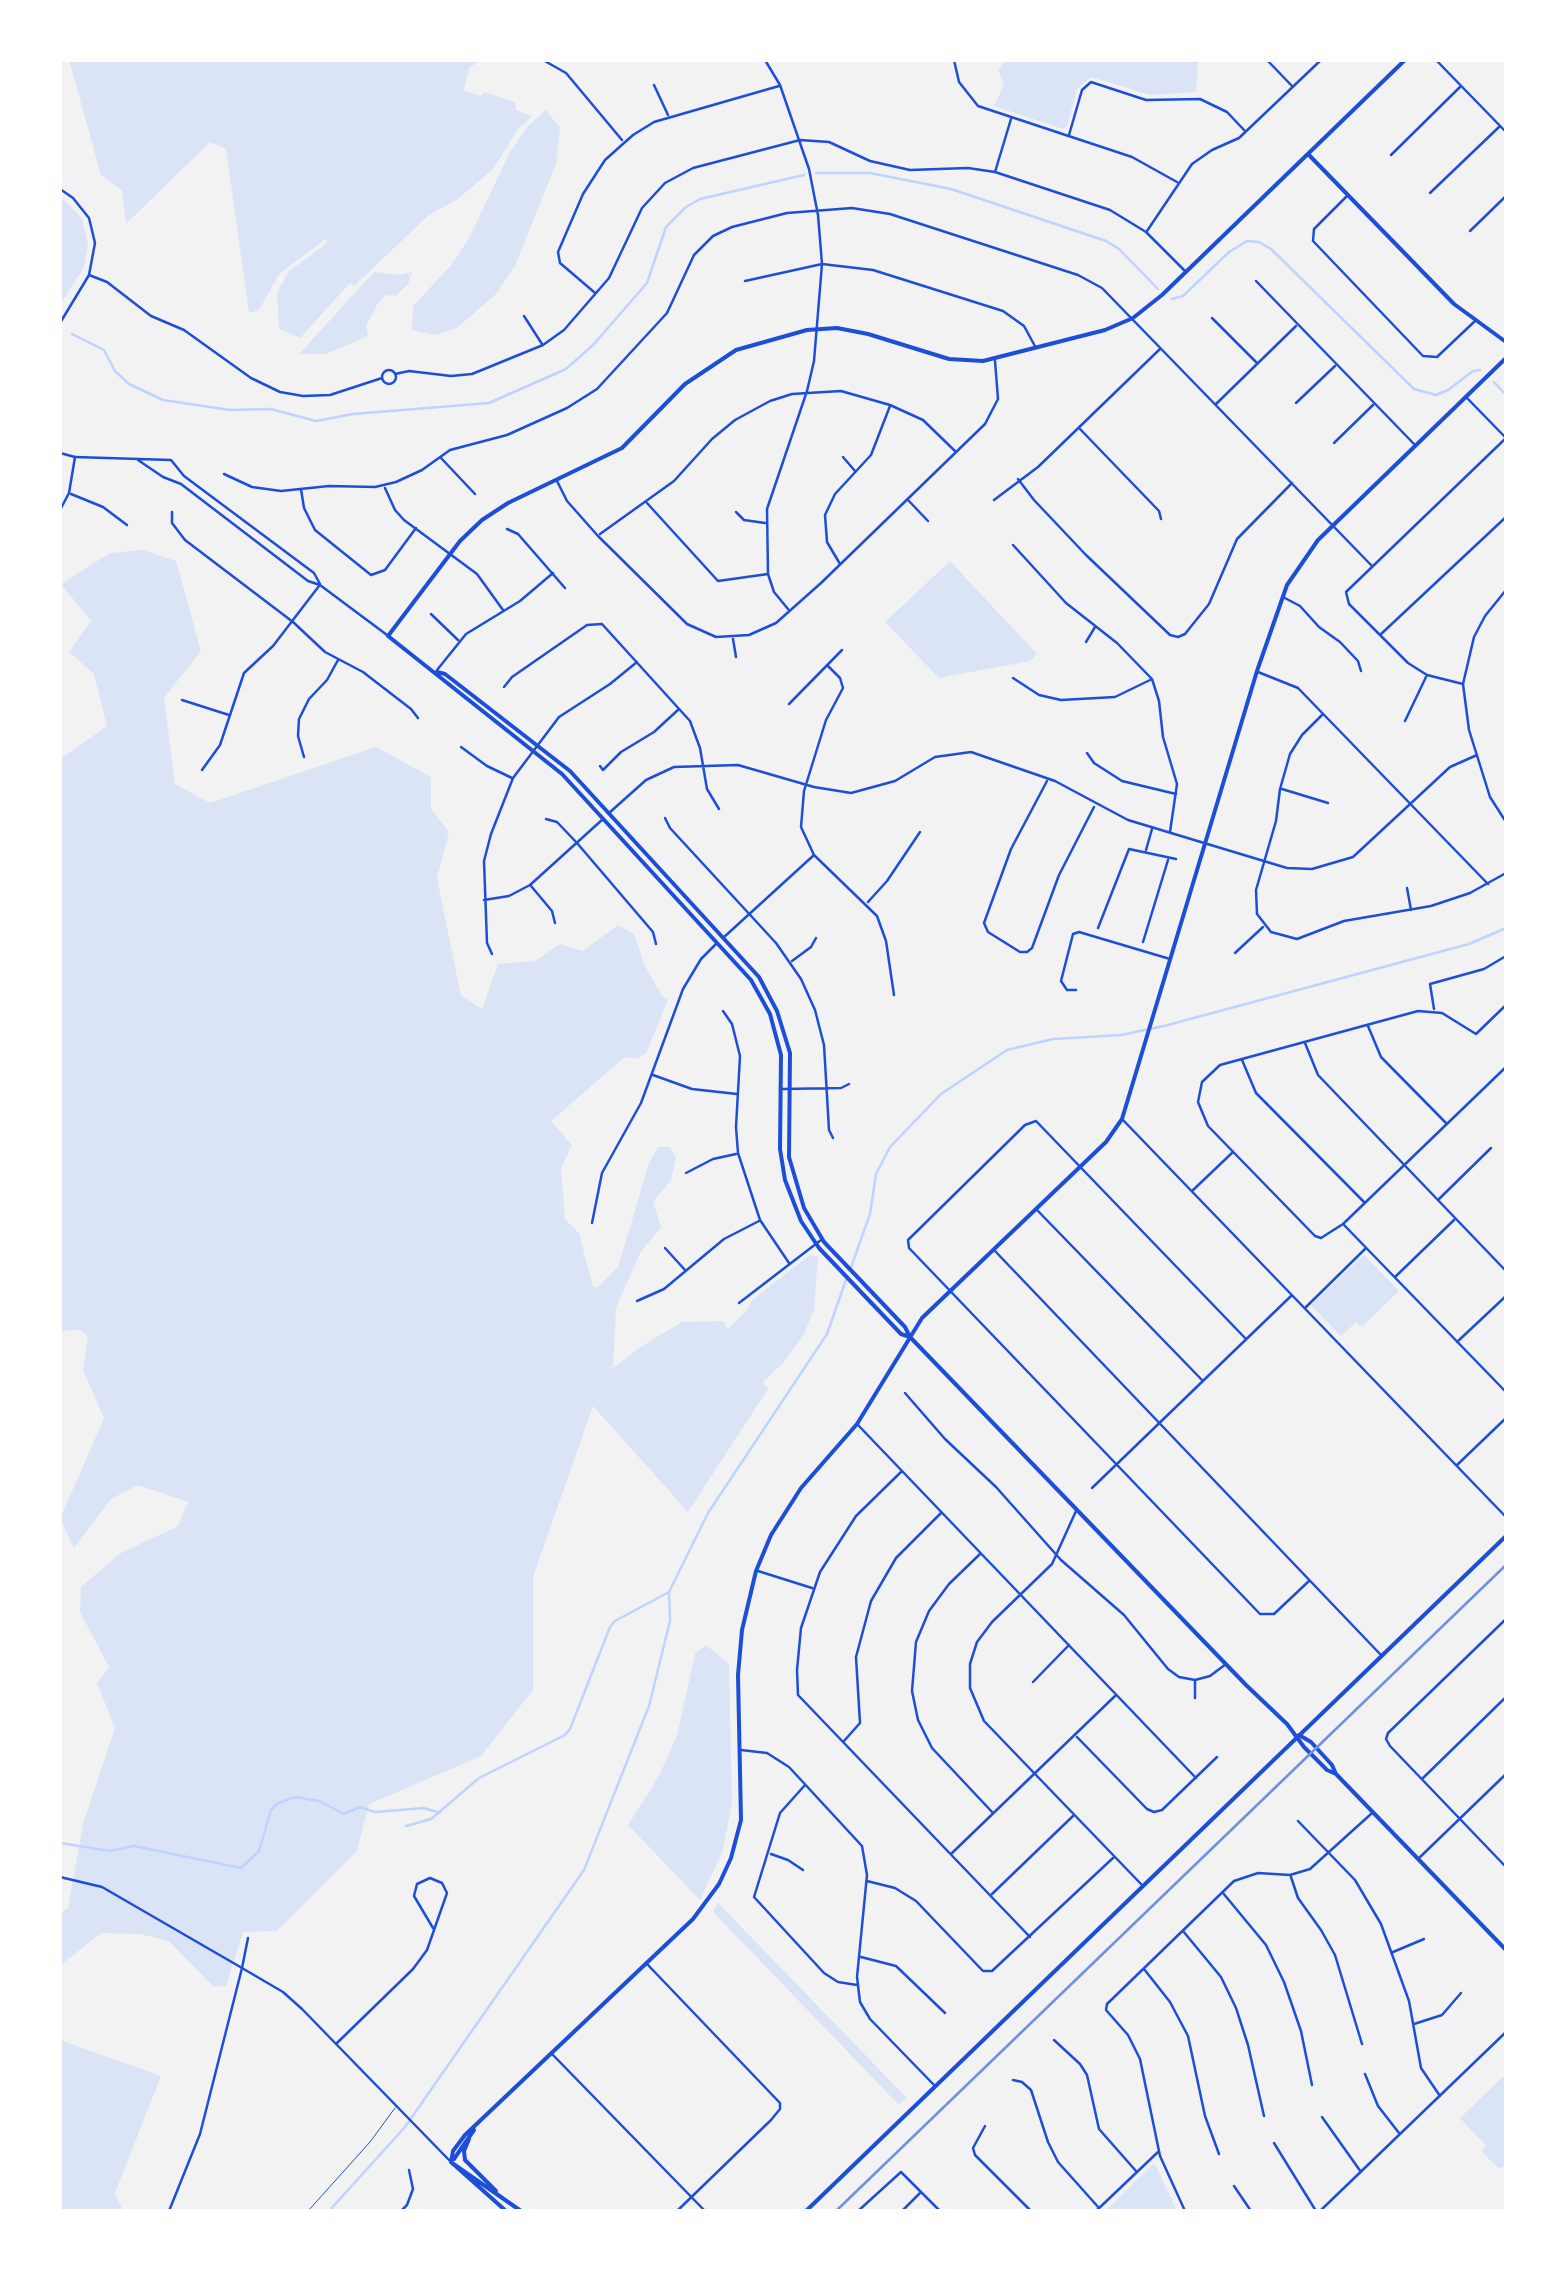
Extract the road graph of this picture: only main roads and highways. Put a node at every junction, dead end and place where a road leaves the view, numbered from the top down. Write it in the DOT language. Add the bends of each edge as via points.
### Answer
graph roads {
  1 [pos="1405,60"];
  2 [pos="1308,154"];
  3 [pos="1506,342"];
  4 [pos="1506,358"];
  5 [pos="436,672"];
  6 [pos="910,1338"];
  7 [pos="1506,1536"];
  8 [pos="1298,1735"];
  9 [pos="1506,1950"];
  10 [pos="474,2130"];
  11 [pos="469,2139"];
  12 [pos="451,2162"];
  13 [pos="496,2191"];
  14 [pos="506,2211"];
  15 [pos="520,2211"];
  16 [pos="806,2211"];
  1 -- 2 [label="main road"];
  2 -- 3 [label="main road" via="1454,304"];
  2 -- 5 [label="main road" via="1186,272 1132,318 1105,330 995,360 950,359 856,331 819,328 756,342 716,362 622,448 494,510 471,530 388,636"];
  4 -- 6 [label="main road" via="1308,552 1281,597 1122,1119 1106,1142 922,1318"];
  5 -- 6 [label="main road" via="562,774 751,980 782,1054 780,1149 798,1214 830,1261"];
  5 -- 6 [label="main road" via="570,772 758,977 778,1011 790,1053 788,1136 808,1217"];
  6 -- 8 [label="main road"];
  6 -- 10 [label="main road" via="857,1424 791,1502 756,1571 740,1650 740,1820 725,1872 702,1910"];
  7 -- 8 [label="main road"];
  8 -- 9 [label="main road"];
  8 -- 16 [label="main road"];
  10 -- 11 [label="main road"];
  10 -- 12 [label="main road"];
  11 -- 12 [label="main road"];
  11 -- 13 [label="main road" via="464,2160"];
  12 -- 13 [label="main road"];
  12 -- 14 [label="main road"];
  13 -- 15 [label="main road"];
}
